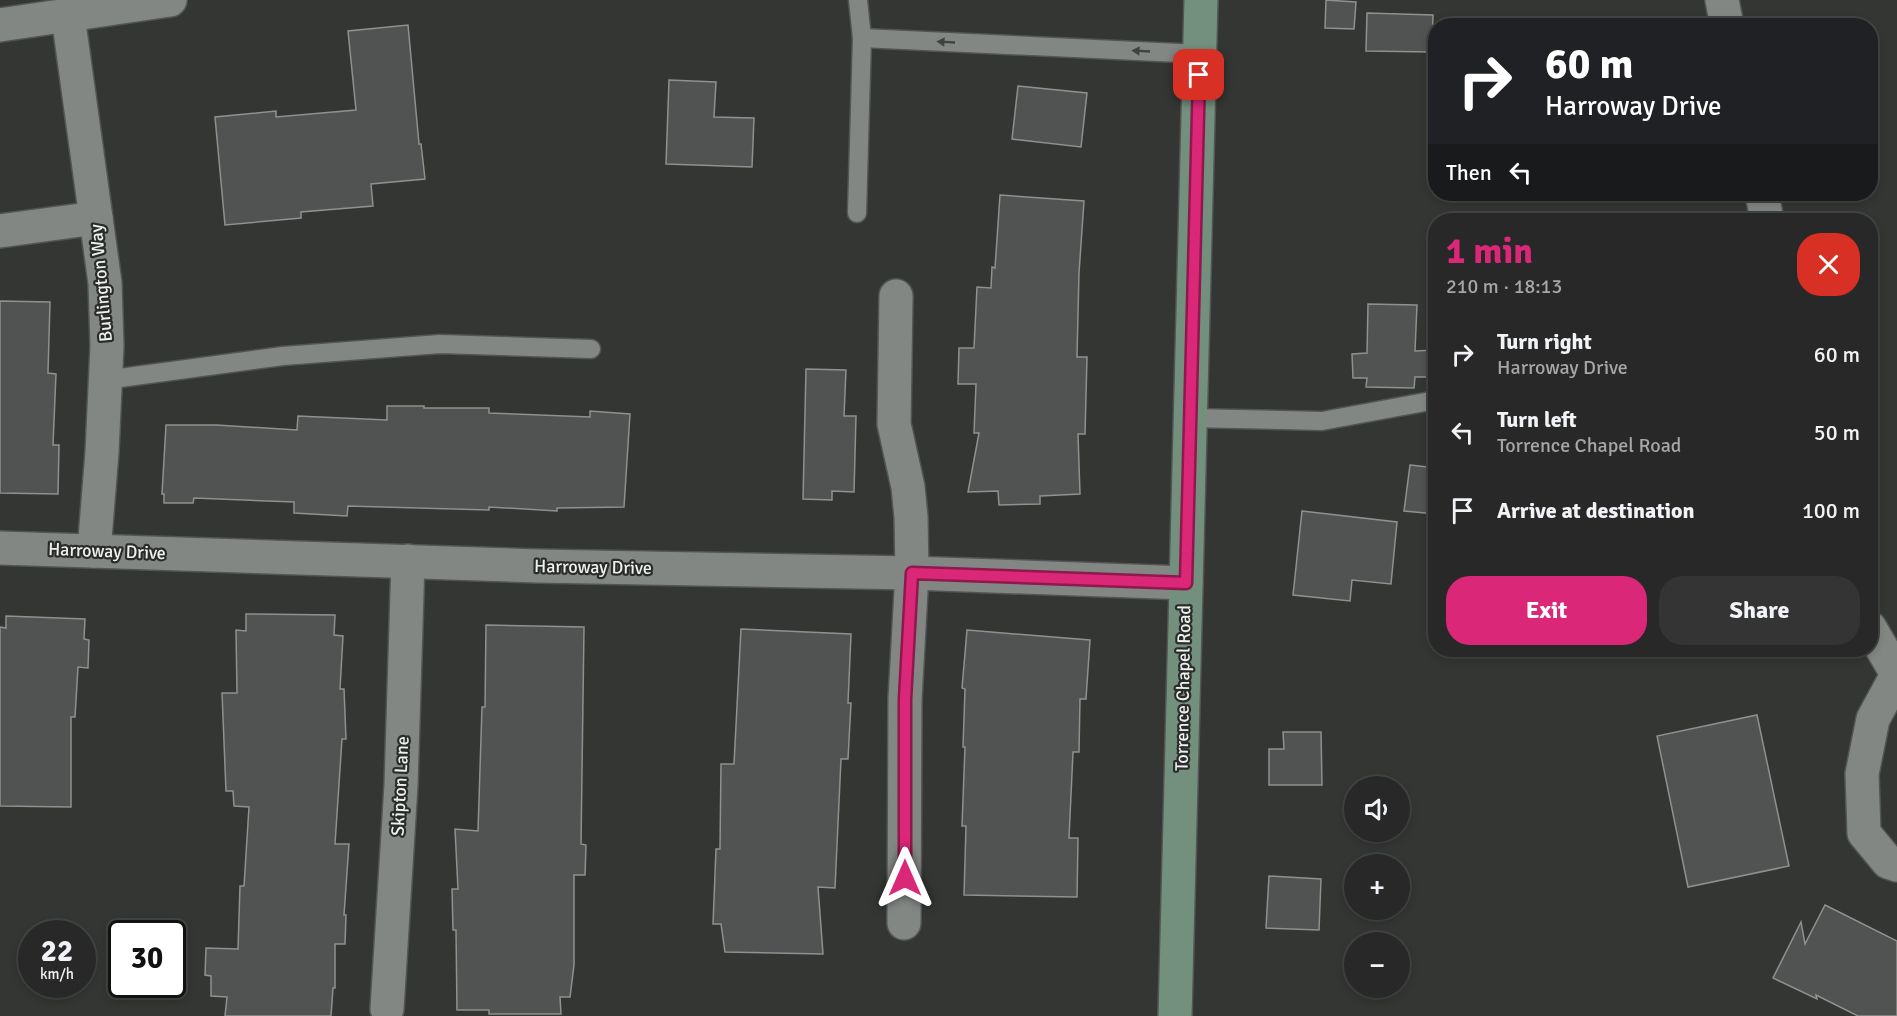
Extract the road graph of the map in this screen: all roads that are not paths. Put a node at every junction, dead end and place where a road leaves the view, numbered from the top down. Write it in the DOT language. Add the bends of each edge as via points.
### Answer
graph roads {
  1 [pos="170,0"];
  2 [pos="858,0"];
  3 [pos="1201,0"];
  4 [pos="1722,0"];
  5 [pos="68,16"];
  6 [pos="1725,18"];
  7 [pos="0,25"];
  8 [pos="862,38"];
  9 [pos="1200,54"];
  10 [pos="857,213"];
  11 [pos="96,219"];
  12 [pos="0,231"];
  13 [pos="896,296"];
  14 [pos="591,349"];
  15 [pos="105,380"];
  16 [pos="1428,401"];
  17 [pos="1190,418"];
  18 [pos="0,548"];
  19 [pos="94,551"];
  20 [pos="408,561"];
  21 [pos="912,573"];
  22 [pos="1186,583"];
  23 [pos="1878,642"];
  24 [pos="1897,674"];
  25 [pos="1897,865"];
  26 [pos="904,923"];
  27 [pos="387,1010"];
  28 [pos="1175,1016"];
  1 -- 5 [label="street"];
  2 -- 8 [label="lane"];
  3 -- 9 [label="street, Torrence Chapel Road"];
  4 -- 6 [label="street"];
  5 -- 7 [label="street"];
  5 -- 11 [label="street, Burlington Way"];
  9 -- 8 [label="lane, one-way"];
  8 -- 10 [label="lane"];
  9 -- 17 [label="street, Torrence Chapel Road"];
  11 -- 12 [label="street"];
  11 -- 15 [label="street, Burlington Way" via="105,282"];
  13 -- 21 [label="street" via="894,424 908,487"];
  14 -- 15 [label="lane" via="440,344 283,356"];
  15 -- 19 [label="street, Burlington Way"];
  16 -- 17 [label="lane" via="1322,421"];
  17 -- 22 [label="street, Torrence Chapel Road"];
  18 -- 19 [label="street, Harroway Drive"];
  19 -- 20 [label="street, Harroway Drive"];
  20 -- 21 [label="street, Harroway Drive"];
  20 -- 27 [label="street, Skipton Lane" via="401,785"];
  21 -- 22 [label="street, Harroway Drive"];
  21 -- 26 [label="street" via="905,699"];
  22 -- 28 [label="street, Torrence Chapel Road"];
  23 -- 24 [label="street"];
  24 -- 25 [label="street" via="1873,719 1862,774 1864,833 1888,862"];
}
